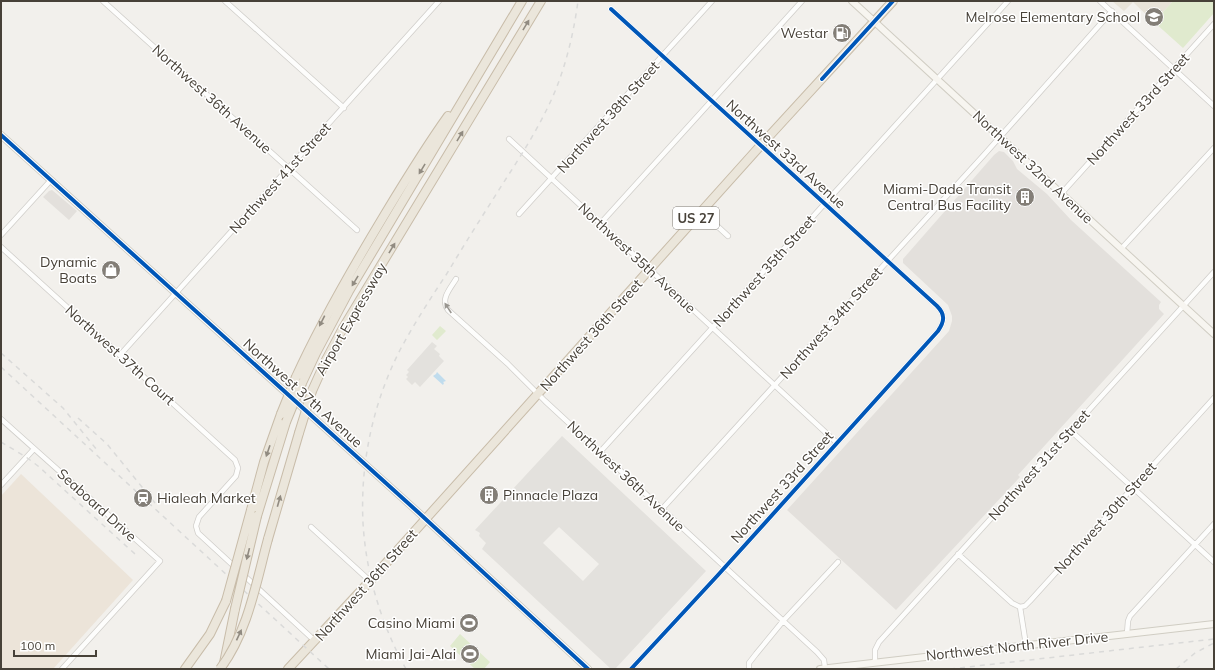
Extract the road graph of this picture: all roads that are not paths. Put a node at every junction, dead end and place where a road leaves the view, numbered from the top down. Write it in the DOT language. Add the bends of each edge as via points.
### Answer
graph roads {
  1 [pos="103,1"];
  2 [pos="225,1"];
  3 [pos="439,1"];
  4 [pos="522,1"];
  5 [pos="541,1"];
  6 [pos="712,1"];
  7 [pos="802,1"];
  8 [pos="852,1"];
  9 [pos="893,1"];
  10 [pos="1008,1"];
  11 [pos="1100,1"];
  12 [pos="611,9"];
  13 [pos="1112,11"];
  14 [pos="874,22"];
  15 [pos="1214,24"];
  16 [pos="664,56"];
  17 [pos="485,63"];
  18 [pos="1174,68"];
  19 [pos="937,79"];
  20 [pos="712,100"];
  21 [pos="1214,106"];
  22 [pos="344,108"];
  23 [pos="1,135"];
  24 [pos="1000,137"];
  25 [pos="509,139"];
  26 [pos="761,145"];
  27 [pos="1214,148"];
  28 [pos="288,168"];
  29 [pos="551,179"];
  30 [pos="51,180"];
  31 [pos="1061,194"];
  32 [pos="825,204"];
  33 [pos="702,212"];
  34 [pos="519,214"];
  35 [pos="600,224"];
  36 [pos="357,230"];
  37 [pos="1,234"];
  38 [pos="728,236"];
  39 [pos="1,246"];
  40 [pos="1121,249"];
  41 [pos="887,260"];
  42 [pos="650,270"];
  43 [pos="1214,272"];
  44 [pos="456,279"];
  45 [pos="176,292"];
  46 [pos="1184,306"];
  47 [pos="944,317"];
  48 [pos="713,328"];
  49 [pos="1214,334"];
  50 [pos="120,355"];
  51 [pos="775,385"];
  52 [pos="538,394"];
  53 [pos="1214,398"];
  54 [pos="1,420"];
  55 [pos="1070,431"];
  56 [pos="836,443"];
  57 [pos="34,449"];
  58 [pos="600,452"];
  59 [pos="1,485"];
  60 [pos="1133,488"];
  61 [pos="662,509"];
  62 [pos="426,519"];
  63 [pos="1214,524"];
  64 [pos="311,527"];
  65 [pos="1195,544"];
  66 [pos="958,554"];
  67 [pos="838,562"];
  68 [pos="1214,562"];
  69 [pos="725,567"];
  70 [pos="370,581"];
  71 [pos="1020,607"];
  72 [pos="783,621"];
  73 [pos="1214,624"];
  74 [pos="1127,634"];
  75 [pos="315,641"];
  76 [pos="1026,645"];
  77 [pos="875,662"];
  78 [pos="62,669"];
  79 [pos="185,669"];
  80 [pos="221,669"];
  81 [pos="288,669"];
  82 [pos="588,669"];
  83 [pos="631,669"];
  84 [pos="748,669"];
  85 [pos="822,669"];
  1 -- 28 [label="street, Northwest 36th Avenue"];
  2 -- 22 [label="street"];
  3 -- 22 [label="street, Northwest 41st Street"];
  4 -- 17 [label="highway, Airport Expressway"];
  80 -- 5 [label="highway, Airport Expressway, one-way, bridge" via="245,622 299,433 312,391 326,360"];
  6 -- 16 [label="street, Northwest 38th Street"];
  7 -- 20 [label="street"];
  8 -- 14 [label="main road, Northwest 32nd Avenue"];
  9 -- 14 [label="highway, Northwest 36th Street / US 27"];
  10 -- 19 [label="street, Northwest 35th Street"];
  11 -- 13 [label="street"];
  12 -- 16 [label="street, Northwest 33rd Avenue"];
  13 -- 18 [label="street"];
  13 -- 24 [label="street, Northwest 34th Street"];
  14 -- 19 [label="main road, Northwest 32nd Avenue"];
  14 -- 26 [label="highway, Northwest 36th Street / US 27"];
  15 -- 18 [label="street, Northwest 33rd Street"];
  16 -- 20 [label="street, Northwest 33rd Avenue"];
  16 -- 29 [label="street, Northwest 38th Street"];
  17 -- 79 [label="highway, one-way, bridge" via="421,156 326,314 296,377 264,462 226,601 210,634"];
  17 -- 80 [label="highway, Airport Expressway, one-way, bridge" via="349,291 302,383 286,422 257,516"];
  18 -- 21 [label="street"];
  18 -- 31 [label="street, Northwest 33rd Street"];
  19 -- 24 [label="main road, Northwest 32nd Avenue"];
  19 -- 32 [label="street, Northwest 35th Street"];
  20 -- 26 [label="street, Northwest 33rd Avenue"];
  20 -- 35 [label="street"];
  22 -- 28 [label="street, Northwest 41st Street"];
  23 -- 30 [label="main road, Northwest 37th Avenue"];
  24 -- 31 [label="main road, Northwest 32nd Avenue"];
  24 -- 41 [label="street, Northwest 34th Street"];
  25 -- 29 [label="street, Northwest 35th Avenue"];
  26 -- 32 [label="street, Northwest 33rd Avenue"];
  26 -- 33 [label="highway, Northwest 36th Street / US 27"];
  27 -- 40 [label="street"];
  28 -- 36 [label="street, Northwest 36th Avenue"];
  28 -- 45 [label="street, Northwest 41st Street"];
  29 -- 34 [label="street, Northwest 38th Street"];
  29 -- 35 [label="street, Northwest 35th Avenue"];
  30 -- 37 [label="street"];
  30 -- 45 [label="main road, Northwest 37th Avenue"];
  31 -- 40 [label="main road, Northwest 32nd Avenue"];
  32 -- 41 [label="street, Northwest 33rd Avenue"];
  32 -- 48 [label="street, Northwest 35th Street"];
  33 -- 38 [label="street"];
  33 -- 42 [label="highway, Northwest 36th Street / US 27"];
  35 -- 42 [label="street, Northwest 35th Avenue"];
  39 -- 50 [label="street, Northwest 37th Court"];
  40 -- 46 [label="main road, Northwest 32nd Avenue"];
  41 -- 47 [label="street, Northwest 33rd Avenue" via="937,306"];
  41 -- 51 [label="street, Northwest 34th Street"];
  42 -- 48 [label="street, Northwest 35th Avenue"];
  42 -- 52 [label="highway, Northwest 36th Street / US 27"];
  43 -- 46 [label="street, Northwest 31st Street"];
  52 -- 44 [label="street, Northwest 36th Avenue, one-way" via="448,310 445,305 446,296"];
  45 -- 50 [label="street, Northwest 41st Street"];
  45 -- 62 [label="main road, Northwest 37th Avenue"];
  46 -- 49 [label="main road, Northwest 32nd Avenue"];
  46 -- 55 [label="street, Northwest 31st Street"];
  47 -- 56 [label="street, Northwest 33rd Street" via="938,331"];
  48 -- 51 [label="street, Northwest 35th Avenue"];
  48 -- 58 [label="street, Northwest 35th Street"];
  50 -- 75 [label="street, Northwest 37th Court" via="235,460 238,472 234,480 199,517 196,526 198,533"];
  51 -- 56 [label="street, Northwest 35th Avenue"];
  51 -- 61 [label="street, Northwest 34th Street"];
  52 -- 58 [label="street, Northwest 36th Avenue"];
  52 -- 62 [label="highway, Northwest 36th Street / US 27"];
  53 -- 60 [label="street, Northwest 30th Street"];
  54 -- 57 [label="street, Seaboard Drive"];
  55 -- 60 [label="street"];
  55 -- 66 [label="street, Northwest 31st Street"];
  56 -- 69 [label="street, Northwest 33rd Street"];
  57 -- 59 [label="street"];
  57 -- 78 [label="street, Seaboard Drive" via="160,561"];
  58 -- 61 [label="street, Northwest 36th Avenue"];
  60 -- 65 [label="street"];
  60 -- 71 [label="street, Northwest 30th Street" via="1030,601"];
  61 -- 69 [label="street, Northwest 36th Avenue"];
  62 -- 70 [label="highway, Northwest 36th Street / US 27"];
  62 -- 82 [label="main road, Northwest 37th Avenue"];
  63 -- 65 [label="street"];
  64 -- 70 [label="street"];
  65 -- 68 [label="street"];
  65 -- 74 [label="street" via="1130,616"];
  66 -- 71 [label="street" via="1012,603"];
  66 -- 77 [label="street, Northwest 31st Street" via="879,642 875,650"];
  67 -- 72 [label="street"];
  69 -- 72 [label="street, Northwest 36th Avenue"];
  69 -- 83 [label="street, Northwest 33rd Street"];
  70 -- 75 [label="highway, Northwest 36th Street / US 27"];
  71 -- 76 [label="street"];
  72 -- 84 [label="street" via="752,658"];
  72 -- 85 [label="street, Northwest 36th Avenue" via="821,656 824,660"];
  73 -- 74 [label="main road, Northwest North River Drive"];
  74 -- 76 [label="main road, Northwest North River Drive"];
  75 -- 81 [label="highway, Northwest 36th Street / US 27"];
  76 -- 77 [label="main road, Northwest North River Drive"];
  77 -- 85 [label="main road, Northwest North River Drive"];
}
